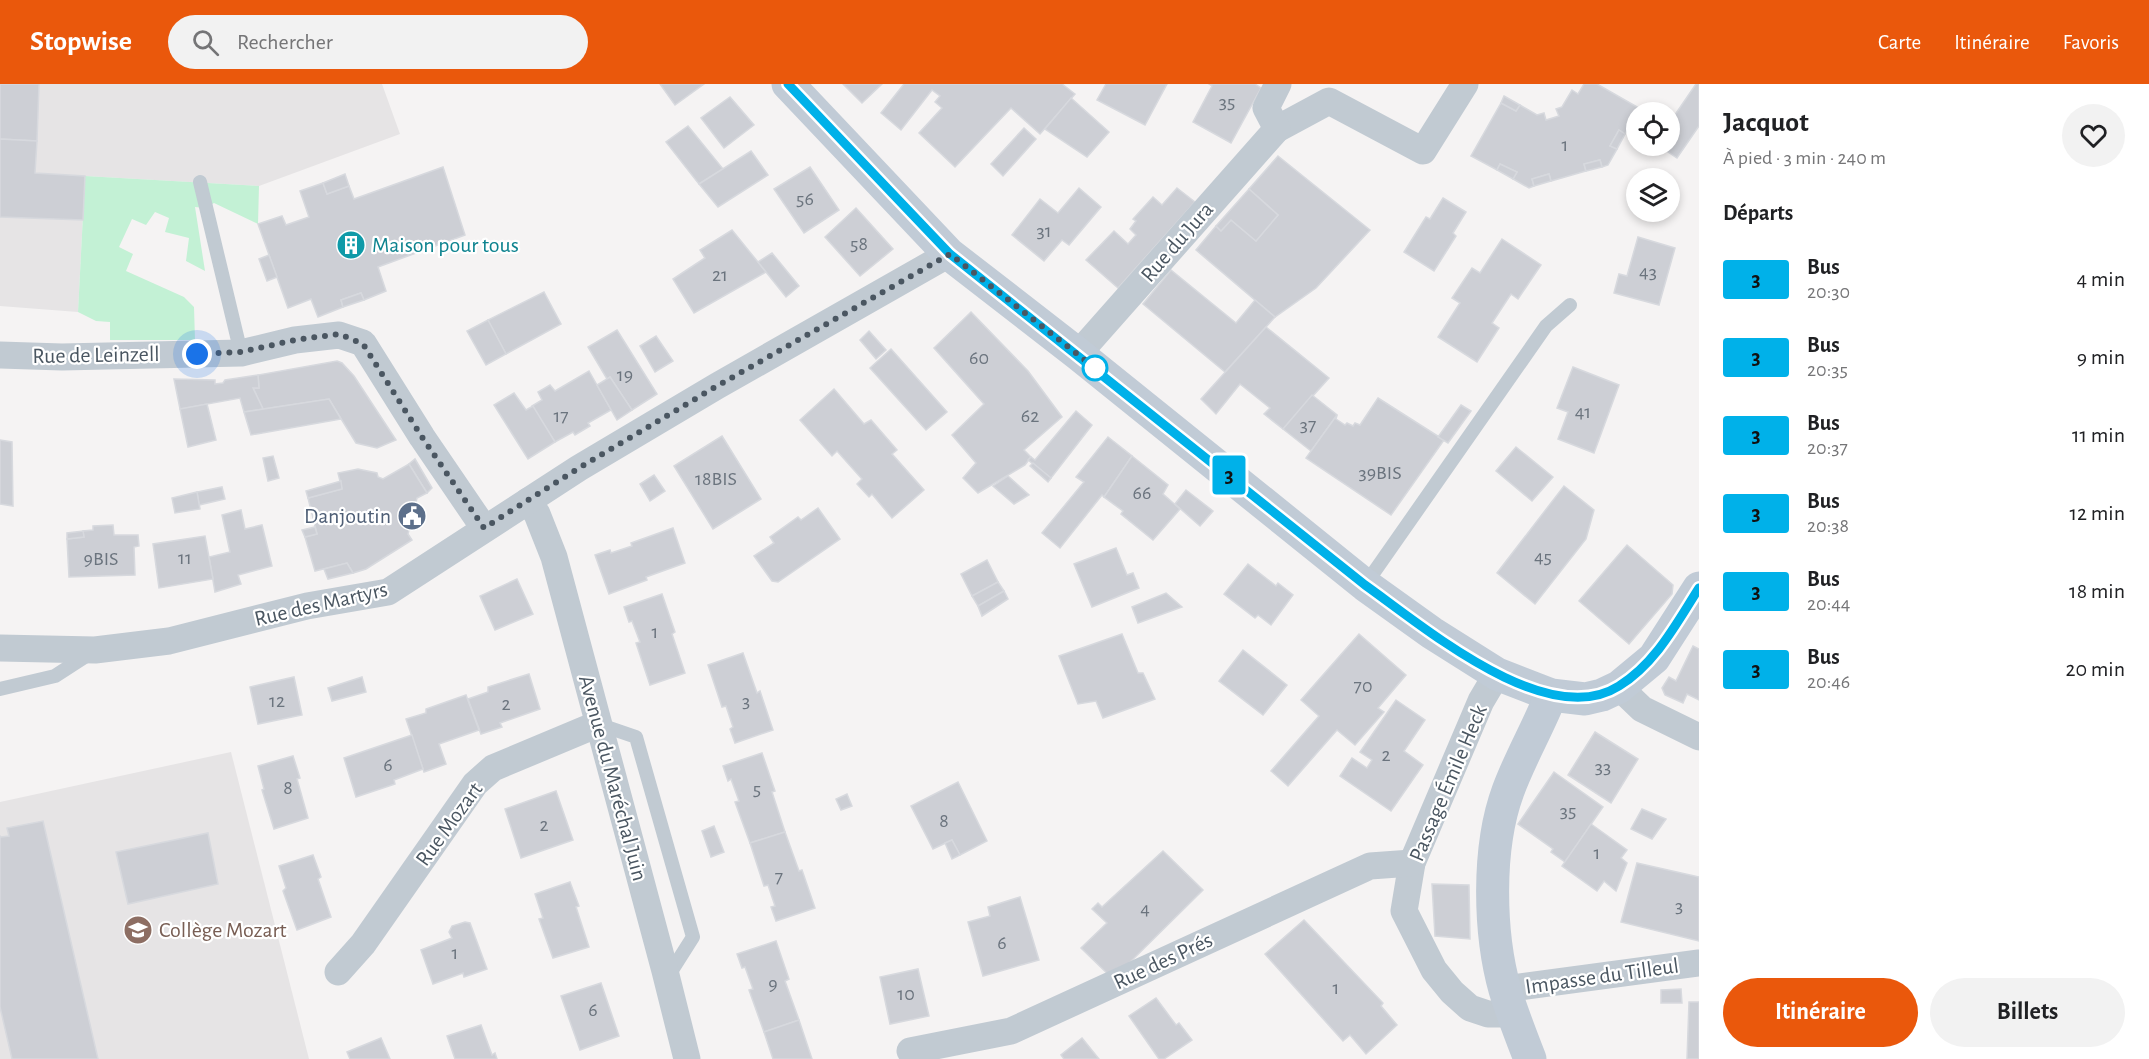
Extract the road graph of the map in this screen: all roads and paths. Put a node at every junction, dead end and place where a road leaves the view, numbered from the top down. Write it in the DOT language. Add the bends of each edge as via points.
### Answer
graph roads {
  1 [pos="788,84"];
  2 [pos="1278,84"];
  3 [pos="1465,84"];
  4 [pos="1277,129"];
  5 [pos="200,182"];
  6 [pos="950,254"];
  7 [pos="1570,306"];
  8 [pos="241,352"];
  9 [pos="1078,354"];
  10 [pos="0,355"];
  11 [pos="528,501"];
  12 [pos="484,528"];
  13 [pos="1365,585"];
  14 [pos="1699,588"];
  15 [pos="0,648"];
  16 [pos="95,650"];
  17 [pos="1497,674"];
  18 [pos="1619,687"];
  19 [pos="0,689"];
  20 [pos="1551,695"];
  21 [pos="598,724"];
  22 [pos="1699,737"];
  23 [pos="1412,863"];
  24 [pos="1699,963"];
  25 [pos="338,972"];
  26 [pos="667,978"];
  27 [pos="1509,1002"];
  28 [pos="910,1051"];
  29 [pos="687,1059"];
  30 [pos="1530,1059"];
  1 -- 6 [label="street"];
  2 -- 4 [label="street" via="1266,108"];
  3 -- 4 [label="street, Rue du Jura" via="1423,151 1329,101"];
  4 -- 9 [label="street, Rue du Jura"];
  5 -- 8 [label="lane"];
  6 -- 9 [label="street"];
  6 -- 11 [label="street, Rue des Martyrs" via="717,386"];
  7 -- 13 [label="lane" via="1546,326"];
  8 -- 10 [label="street, Rue de Leinzell"];
  8 -- 12 [label="street, Rue de Leinzell" via="339,334 363,344"];
  9 -- 13 [label="street"];
  11 -- 12 [label="street, Rue des Martyrs"];
  11 -- 21 [label="street, Avenue du Maréchal Juin" via="554,557"];
  12 -- 16 [label="street, Rue des Martyrs" via="388,592 308,606 169,640"];
  13 -- 17 [label="street"];
  14 -- 18 [label="street" via="1654,658"];
  15 -- 16 [label="street, Rue des Martyrs"];
  16 -- 19 [label="lane" via="55,676"];
  17 -- 20 [label="street"];
  17 -- 23 [label="street, Passage Émile Heck" via="1481,701"];
  18 -- 20 [label="street" via="1585,699"];
  18 -- 22 [label="street" via="1642,709"];
  20 -- 27 [label="street" via="1507,792 1501,819 1492,891 1494,928"];
  21 -- 25 [label="street, Rue Mozart" via="493,768 475,784 363,944"];
  21 -- 26 [label="street, Avenue du Maréchal Juin"];
  21 -- 26 [label="lane" via="636,737 693,937"];
  23 -- 27 [label="street, Passage Émile Heck" via="1404,911 1434,970 1470,1008 1488,1014"];
  23 -- 28 [label="street, Rue des Prés" via="1370,866 1011,1031"];
  24 -- 27 [label="street, Impasse du Tilleul"];
  26 -- 29 [label="street, Avenue du Maréchal Juin"];
  27 -- 30 [label="street"];
}
